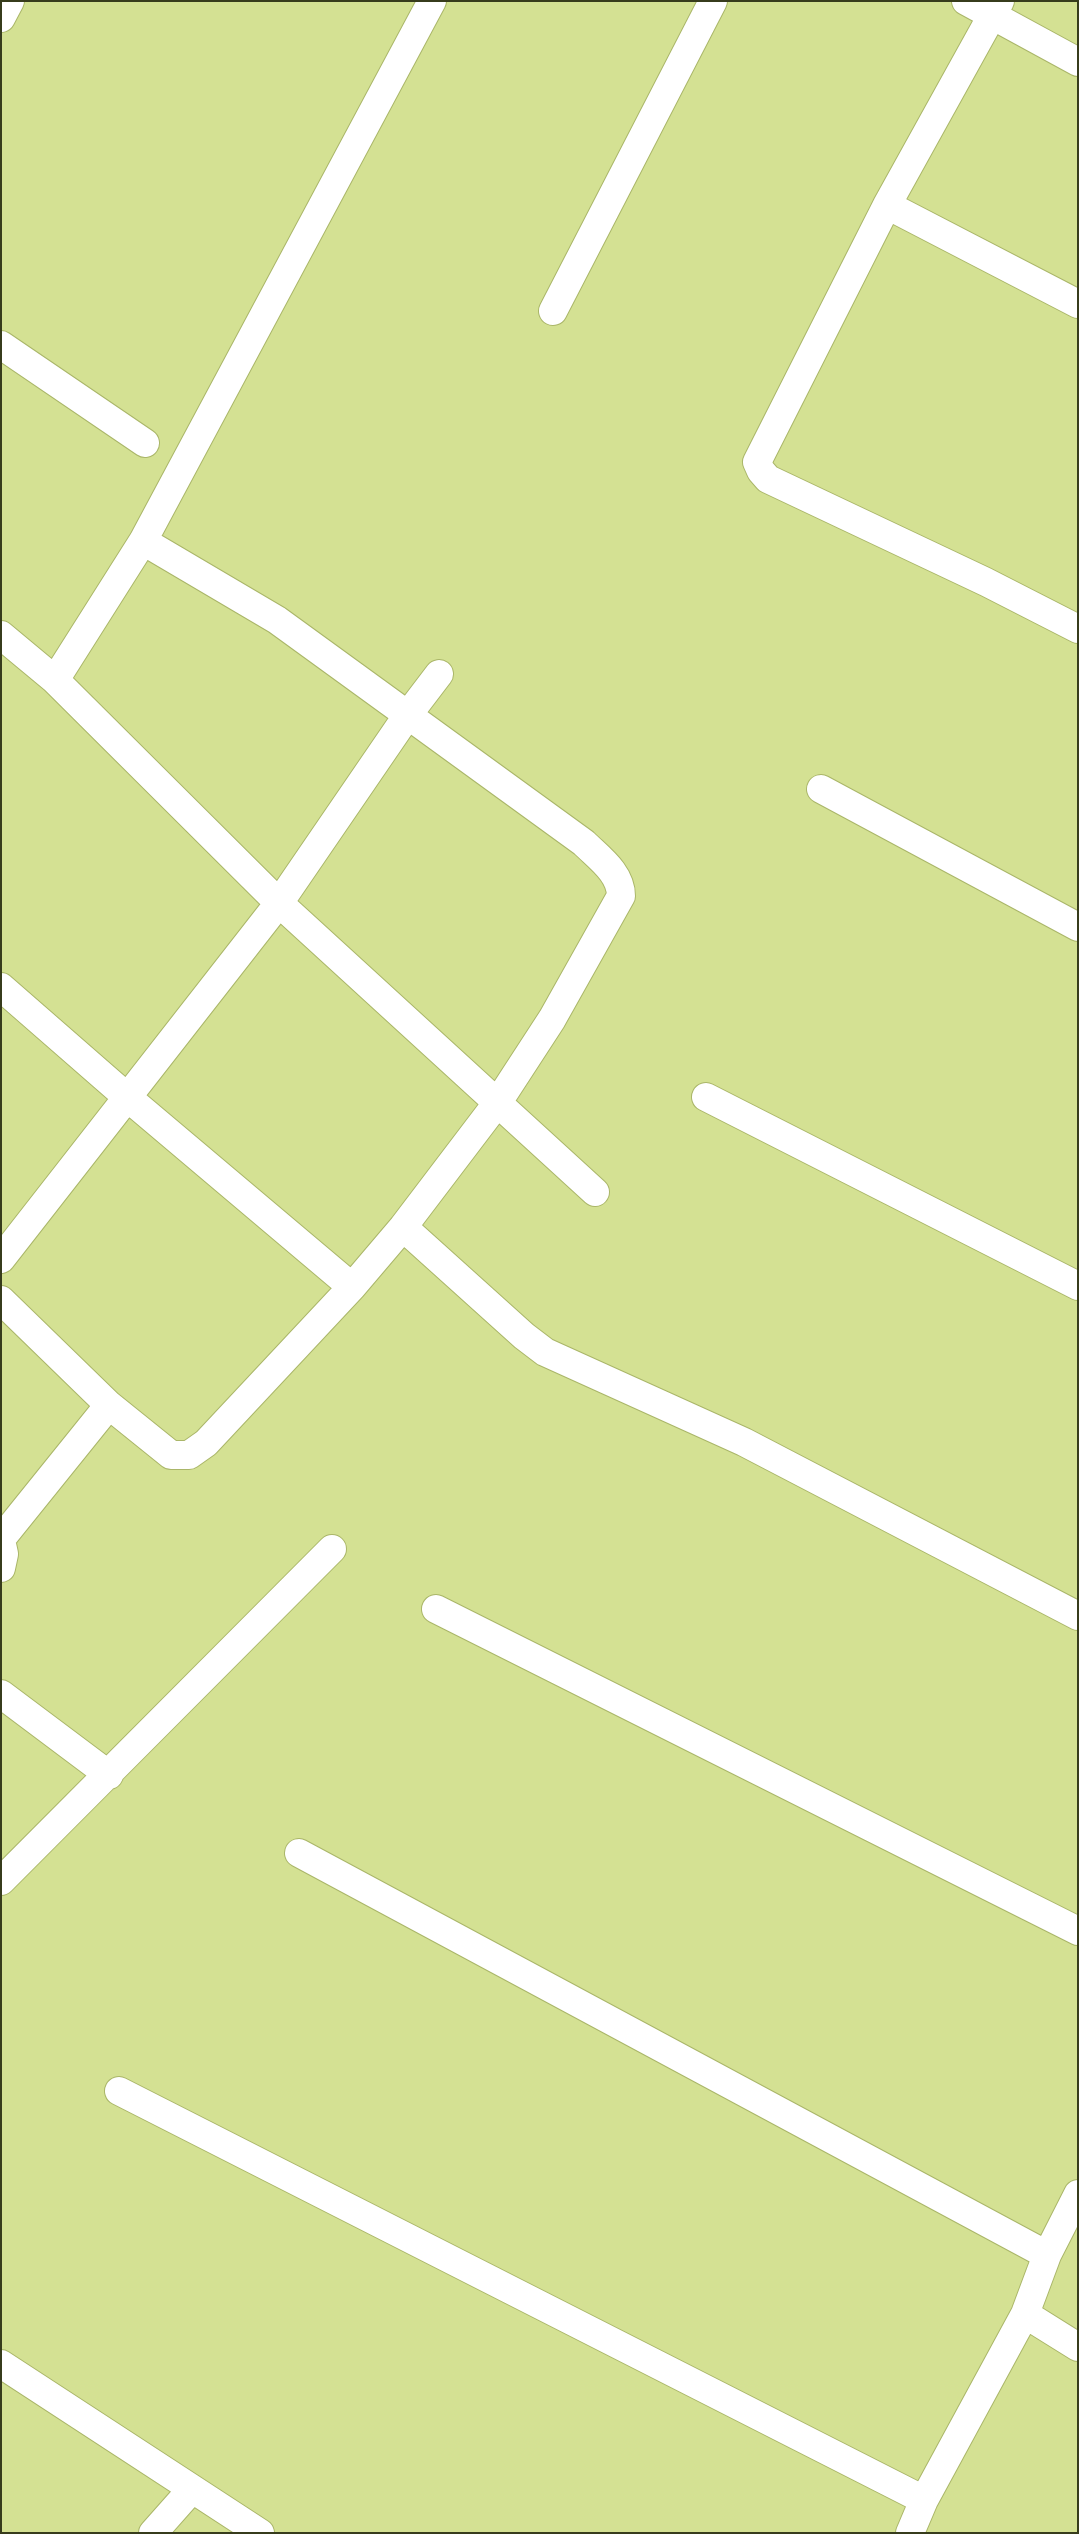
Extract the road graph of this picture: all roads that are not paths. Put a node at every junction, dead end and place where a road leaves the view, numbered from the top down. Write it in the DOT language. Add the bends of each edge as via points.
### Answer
graph roads {
  1 [pos="10,1"];
  2 [pos="432,1"];
  3 [pos="713,1"];
  4 [pos="966,1"];
  5 [pos="997,8"];
  6 [pos="1,18"];
  7 [pos="1078,62"];
  8 [pos="887,205"];
  9 [pos="1078,304"];
  10 [pos="553,312"];
  11 [pos="1,344"];
  12 [pos="145,443"];
  13 [pos="143,541"];
  14 [pos="1078,629"];
  15 [pos="1,635"];
  16 [pos="439,674"];
  17 [pos="55,680"];
  18 [pos="407,716"];
  19 [pos="821,789"];
  20 [pos="279,903"];
  21 [pos="1078,927"];
  22 [pos="1,986"];
  23 [pos="127,1097"];
  24 [pos="706,1097"];
  25 [pos="498,1102"];
  26 [pos="595,1192"];
  27 [pos="403,1227"];
  28 [pos="1,1259"];
  29 [pos="1078,1286"];
  30 [pos="352,1287"];
  31 [pos="1,1300"];
  32 [pos="109,1405"];
  33 [pos="1,1539"];
  34 [pos="332,1550"];
  35 [pos="1,1568"];
  36 [pos="436,1609"];
  37 [pos="1078,1616"];
  38 [pos="1,1694"];
  39 [pos="109,1775"];
  40 [pos="299,1852"];
  41 [pos="1,1881"];
  42 [pos="1078,1931"];
  43 [pos="119,2090"];
  44 [pos="1078,2194"];
  45 [pos="1047,2255"];
  46 [pos="1025,2314"];
  47 [pos="1078,2347"];
  48 [pos="1,2364"];
  49 [pos="192,2489"];
  50 [pos="924,2500"];
  51 [pos="153,2533"];
  52 [pos="260,2533"];
  53 [pos="910,2533"];
  1 -- 6 [label="street"];
  2 -- 13 [label="street"];
  3 -- 10 [label="street"];
  4 -- 5 [label="street"];
  5 -- 7 [label="street"];
  5 -- 8 [label="street"];
  8 -- 9 [label="street"];
  8 -- 14 [label="street" via="762,450 757,462 761,471 768,479"];
  11 -- 12 [label="street"];
  13 -- 17 [label="street"];
  13 -- 18 [label="street" via="277,620"];
  15 -- 17 [label="street"];
  16 -- 18 [label="street"];
  17 -- 20 [label="street"];
  18 -- 20 [label="street"];
  18 -- 25 [label="street" via="584,843 613,872 621,888 621,896 552,1019"];
  19 -- 21 [label="street"];
  20 -- 23 [label="street"];
  20 -- 25 [label="street"];
  22 -- 23 [label="street"];
  23 -- 28 [label="street"];
  23 -- 30 [label="street"];
  24 -- 29 [label="street"];
  25 -- 26 [label="street"];
  25 -- 27 [label="street"];
  27 -- 30 [label="street"];
  27 -- 37 [label="street" via="545,1352 744,1442"];
  30 -- 32 [label="street" via="206,1444 189,1455 170,1455"];
  31 -- 32 [label="street"];
  32 -- 33 [label="street"];
  33 -- 35 [label="street" via="4,1554"];
  34 -- 39 [label="street"];
  36 -- 42 [label="street"];
  38 -- 39 [label="street"];
  39 -- 41 [label="street"];
  40 -- 45 [label="street"];
  43 -- 50 [label="street"];
  44 -- 45 [label="street"];
  45 -- 46 [label="street"];
  46 -- 47 [label="street"];
  46 -- 50 [label="street"];
  48 -- 49 [label="street"];
  49 -- 51 [label="street"];
  49 -- 52 [label="street"];
  50 -- 53 [label="street"];
}
